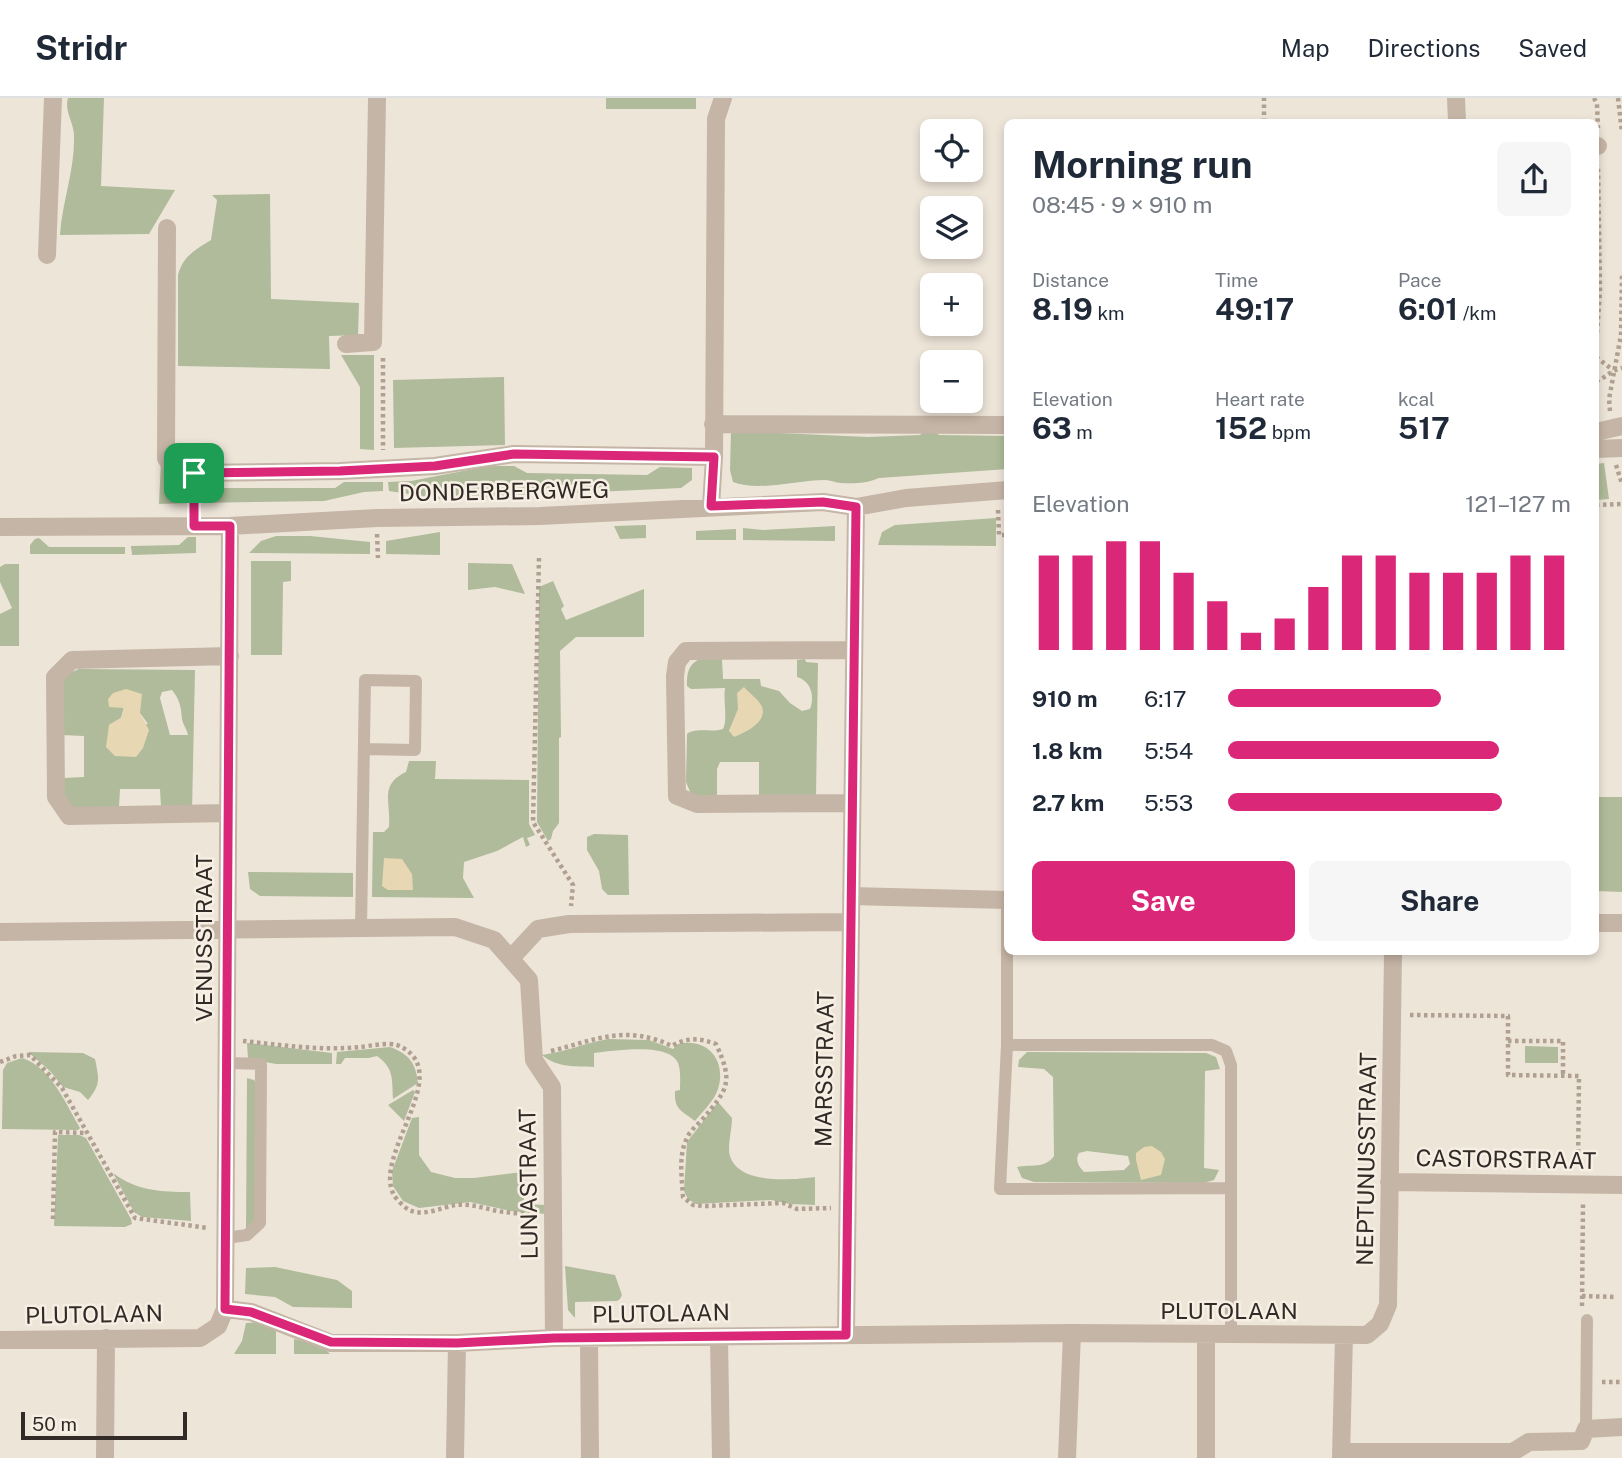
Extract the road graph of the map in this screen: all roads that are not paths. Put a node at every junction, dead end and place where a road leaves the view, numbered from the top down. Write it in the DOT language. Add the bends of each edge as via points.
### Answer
graph roads {
  1 [pos="52,98"];
  2 [pos="377,98"];
  3 [pos="723,98"];
  4 [pos="1457,98"];
  5 [pos="1457,119"];
  6 [pos="167,228"];
  7 [pos="47,255"];
  8 [pos="346,344"];
  9 [pos="713,424"];
  10 [pos="1004,425"];
  11 [pos="714,457"];
  12 [pos="1003,491"];
  13 [pos="711,506"];
  14 [pos="856,507"];
  15 [pos="230,526"];
  16 [pos="0,527"];
  17 [pos="854,650"];
  18 [pos="230,656"];
  19 [pos="364,749"];
  20 [pos="851,803"];
  21 [pos="228,813"];
  22 [pos="851,895"];
  23 [pos="1004,900"];
  24 [pos="851,922"];
  25 [pos="1599,923"];
  26 [pos="1622,923"];
  27 [pos="361,929"];
  28 [pos="227,930"];
  29 [pos="0,932"];
  30 [pos="1007,955"];
  31 [pos="1393,955"];
  32 [pos="510,958"];
  33 [pos="1007,1045"];
  34 [pos="228,1063"];
  35 [pos="1389,1182"];
  36 [pos="1622,1185"];
  37 [pos="1231,1188"];
  38 [pos="226,1233"];
  39 [pos="225,1309"];
  40 [pos="1587,1320"];
  41 [pos="1072,1333"];
  42 [pos="846,1335"];
  43 [pos="1206,1335"];
  44 [pos="1231,1335"];
  45 [pos="1344,1335"];
  46 [pos="719,1337"];
  47 [pos="106,1338"];
  48 [pos="554,1338"];
  49 [pos="589,1339"];
  50 [pos="0,1340"];
  51 [pos="457,1343"];
  52 [pos="1622,1427"];
  53 [pos="1586,1429"];
  54 [pos="1341,1455"];
  55 [pos="105,1458"];
  56 [pos="454,1458"];
  57 [pos="590,1458"];
  58 [pos="721,1458"];
  59 [pos="1067,1458"];
  60 [pos="1206,1458"];
  1 -- 7 [label="street"];
  2 -- 8 [label="street" via="373,342"];
  3 -- 9 [label="street" via="716,118"];
  4 -- 5 [label="street"];
  6 -- 11 [label="street, DONDERBERGWEG" via="166,458 174,471 340,471 435,466 514,454"];
  9 -- 10 [label="street"];
  9 -- 11 [label="street"];
  11 -- 13 [label="street"];
  12 -- 14 [label="street, DONDERBERGWEG" via="906,498"];
  13 -- 14 [label="street, DONDERBERGWEG" via="823,502"];
  13 -- 15 [label="street, DONDERBERGWEG"];
  14 -- 17 [label="street, MARSSTRAAT"];
  15 -- 16 [label="street, DONDERBERGWEG"];
  15 -- 18 [label="street, VENUSSTRAAT"];
  17 -- 20 [label="street, MARSSTRAAT"];
  17 -- 20 [label="street" via="686,651 674,676 677,796 697,804"];
  18 -- 21 [label="street, VENUSSTRAAT"];
  18 -- 21 [label="street" via="72,660 55,677 56,797 69,816"];
  19 -- 19 [label="lane" via="365,680 416,681 415,750"];
  19 -- 27 [label="lane"];
  20 -- 22 [label="street, MARSSTRAAT"];
  21 -- 28 [label="street, VENUSSTRAAT"];
  22 -- 23 [label="street"];
  22 -- 24 [label="street, MARSSTRAAT"];
  24 -- 32 [label="street" via="569,924 538,929"];
  24 -- 42 [label="street, MARSSTRAAT"];
  25 -- 26 [label="street"];
  27 -- 28 [label="street, LUNASTRAAT"];
  27 -- 32 [label="street, LUNASTRAAT" via="455,927 494,940"];
  28 -- 29 [label="street, LUNASTRAAT"];
  28 -- 34 [label="street, VENUSSTRAAT"];
  30 -- 33 [label="lane"];
  31 -- 35 [label="street, NEPTUNUSSTRAAT"];
  32 -- 48 [label="street, LUNASTRAAT" via="529,980 533,1055 552,1087"];
  33 -- 37 [label="lane" via="1212,1045 1226,1051 1231,1065"];
  33 -- 37 [label="lane" via="1000,1189"];
  34 -- 38 [label="street, VENUSSTRAAT"];
  34 -- 38 [label="lane" via="261,1064 260,1223 247,1236"];
  35 -- 36 [label="street, CASTORSTRAAT"];
  35 -- 45 [label="street, NEPTUNUSSTRAAT" via="1388,1305 1381,1324 1367,1335"];
  37 -- 44 [label="lane"];
  38 -- 39 [label="street, VENUSSTRAAT"];
  39 -- 47 [label="street, PLUTOLAAN" via="218,1326 200,1338"];
  39 -- 51 [label="street, PLUTOLAAN" via="251,1312 331,1342"];
  40 -- 53 [label="lane"];
  41 -- 42 [label="street, PLUTOLAAN"];
  41 -- 43 [label="street, PLUTOLAAN"];
  41 -- 59 [label="street"];
  42 -- 46 [label="street, PLUTOLAAN"];
  43 -- 44 [label="street, PLUTOLAAN"];
  43 -- 60 [label="street"];
  44 -- 45 [label="street, PLUTOLAAN"];
  45 -- 54 [label="street"];
  46 -- 49 [label="street, PLUTOLAAN"];
  46 -- 58 [label="street"];
  47 -- 50 [label="street, PLUTOLAAN"];
  47 -- 55 [label="street"];
  48 -- 49 [label="street, PLUTOLAAN"];
  48 -- 51 [label="street, PLUTOLAAN"];
  49 -- 57 [label="street"];
  51 -- 56 [label="street"];
  52 -- 53 [label="street"];
  53 -- 54 [label="street" via="1581,1441 1530,1442 1513,1452"];
}
